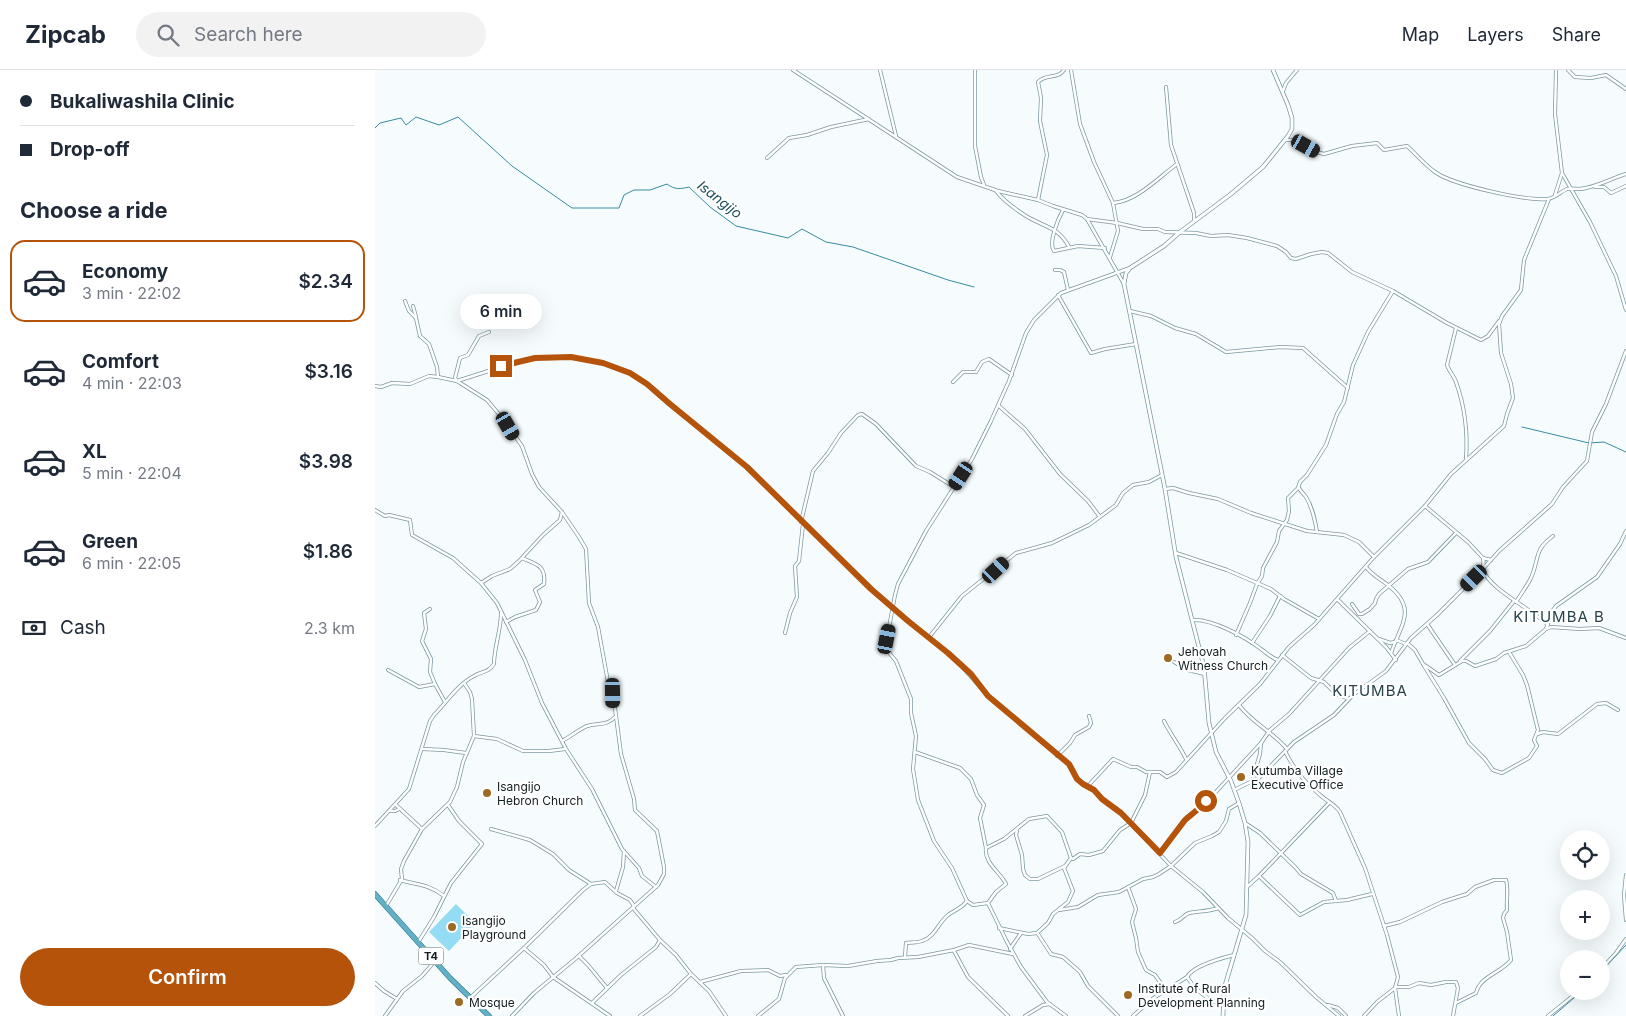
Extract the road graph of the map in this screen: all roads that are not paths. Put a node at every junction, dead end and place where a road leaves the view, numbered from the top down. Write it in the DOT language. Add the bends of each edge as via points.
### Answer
graph roads {
  1 [pos="793,70"];
  2 [pos="880,70"];
  3 [pos="975,70"];
  4 [pos="1064,70"];
  5 [pos="1071,70"];
  6 [pos="1273,70"];
  7 [pos="1297,70"];
  8 [pos="1557,70"];
  9 [pos="1568,70"];
  10 [pos="1166,87"];
  11 [pos="1626,89"];
  12 [pos="1283,93"];
  13 [pos="869,119"];
  14 [pos="896,138"];
  15 [pos="1285,140"];
  16 [pos="767,158"];
  17 [pos="1177,164"];
  18 [pos="1563,173"];
  19 [pos="1626,174"];
  20 [pos="985,186"];
  21 [pos="1626,186"];
  22 [pos="1593,187"];
  23 [pos="1571,189"];
  24 [pos="995,190"];
  25 [pos="1555,196"];
  26 [pos="1549,199"];
  27 [pos="1038,200"];
  28 [pos="1113,203"];
  29 [pos="1063,210"];
  30 [pos="1087,219"];
  31 [pos="1098,220"];
  32 [pos="1117,223"];
  33 [pos="1194,223"];
  34 [pos="1092,227"];
  35 [pos="1056,230"];
  36 [pos="1180,232"];
  37 [pos="1069,247"];
  38 [pos="1105,248"];
  39 [pos="1110,257"];
  40 [pos="1129,268"];
  41 [pos="1055,270"];
  42 [pos="1118,272"];
  43 [pos="1125,286"];
  44 [pos="1068,290"];
  45 [pos="1393,291"];
  46 [pos="1058,295"];
  47 [pos="405,300"];
  48 [pos="413,306"];
  49 [pos="1626,310"];
  50 [pos="1130,311"];
  51 [pos="416,318"];
  52 [pos="1500,320"];
  53 [pos="1456,328"];
  54 [pos="489,332"];
  55 [pos="1136,344"];
  56 [pos="1626,351"];
  57 [pos="1011,375"];
  58 [pos="438,376"];
  59 [pos="457,381"];
  60 [pos="953,382"];
  61 [pos="375,386"];
  62 [pos="1348,388"];
  63 [pos="999,406"];
  64 [pos="1466,459"];
  65 [pos="1162,475"];
  66 [pos="954,486"];
  67 [pos="1299,486"];
  68 [pos="1165,489"];
  69 [pos="1425,506"];
  70 [pos="375,510"];
  71 [pos="562,512"];
  72 [pos="1099,517"];
  73 [pos="802,523"];
  74 [pos="1285,524"];
  75 [pos="1626,531"];
  76 [pos="1317,533"];
  77 [pos="1455,533"];
  78 [pos="1553,536"];
  79 [pos="1176,553"];
  80 [pos="1375,557"];
  81 [pos="522,558"];
  82 [pos="1483,558"];
  83 [pos="1492,560"];
  84 [pos="1366,567"];
  85 [pos="1483,569"];
  86 [pos="481,583"];
  87 [pos="1257,584"];
  88 [pos="1388,585"];
  89 [pos="1280,596"];
  90 [pos="1338,600"];
  91 [pos="1515,601"];
  92 [pos="1352,604"];
  93 [pos="430,608"];
  94 [pos="892,608"];
  95 [pos="501,612"];
  96 [pos="1319,619"];
  97 [pos="1193,620"];
  98 [pos="506,622"];
  99 [pos="1427,624"];
  100 [pos="1548,625"];
  101 [pos="1551,627"];
  102 [pos="1546,629"];
  103 [pos="1370,631"];
  104 [pos="785,633"];
  105 [pos="1236,634"];
  106 [pos="929,637"];
  107 [pos="1376,638"];
  108 [pos="1626,638"];
  109 [pos="1395,641"];
  110 [pos="1252,643"];
  111 [pos="1407,644"];
  112 [pos="1509,652"];
  113 [pos="1391,653"];
  114 [pos="1283,655"];
  115 [pos="1278,660"];
  116 [pos="1395,660"];
  117 [pos="1174,662"];
  118 [pos="1459,662"];
  119 [pos="1423,664"];
  120 [pos="1455,666"];
  121 [pos="388,670"];
  122 [pos="1205,674"];
  123 [pos="1319,681"];
  124 [pos="464,683"];
  125 [pos="435,684"];
  126 [pos="1349,699"];
  127 [pos="445,702"];
  128 [pos="1239,707"];
  129 [pos="1618,710"];
  130 [pos="616,716"];
  131 [pos="1089,716"];
  132 [pos="1165,721"];
  133 [pos="1212,733"];
  134 [pos="1268,733"];
  135 [pos="1537,734"];
  136 [pos="474,736"];
  137 [pos="562,741"];
  138 [pos="1261,743"];
  139 [pos="423,749"];
  140 [pos="566,749"];
  141 [pos="1286,750"];
  142 [pos="915,752"];
  143 [pos="466,753"];
  144 [pos="1057,756"];
  145 [pos="1186,759"];
  146 [pos="1150,772"];
  147 [pos="1229,778"];
  148 [pos="1251,781"];
  149 [pos="1087,787"];
  150 [pos="1234,790"];
  151 [pos="1329,802"];
  152 [pos="1239,803"];
  153 [pos="396,805"];
  154 [pos="447,805"];
  155 [pos="399,809"];
  156 [pos="390,810"];
  157 [pos="1131,823"];
  158 [pos="1245,823"];
  159 [pos="375,826"];
  160 [pos="422,829"];
  161 [pos="491,829"];
  162 [pos="1017,830"];
  163 [pos="986,848"];
  164 [pos="624,851"];
  165 [pos="1160,853"];
  166 [pos="1281,853"];
  167 [pos="1071,858"];
  168 [pos="1065,866"];
  169 [pos="1171,866"];
  170 [pos="1626,875"];
  171 [pos="1259,876"];
  172 [pos="400,880"];
  173 [pos="591,884"];
  174 [pos="656,887"];
  175 [pos="1128,887"];
  176 [pos="1246,887"];
  177 [pos="615,891"];
  178 [pos="375,894"];
  179 [pos="1372,894"];
  180 [pos="444,896"];
  181 [pos="967,901"];
  182 [pos="1336,901"];
  183 [pos="1625,901"];
  184 [pos="988,903"];
  185 [pos="386,906"];
  186 [pos="634,907"];
  187 [pos="1218,908"];
  188 [pos="1059,910"];
  189 [pos="1626,920"];
  190 [pos="1175,922"];
  191 [pos="1384,926"];
  192 [pos="999,928"];
  193 [pos="1242,930"];
  194 [pos="1021,933"];
  195 [pos="1037,933"];
  196 [pos="1626,939"];
  197 [pos="659,940"];
  198 [pos="418,943"];
  199 [pos="524,948"];
  200 [pos="1010,949"];
  201 [pos="954,950"];
  202 [pos="1013,954"];
  203 [pos="1234,955"];
  204 [pos="579,956"];
  205 [pos="905,957"];
  206 [pos="1610,960"];
  207 [pos="435,961"];
  208 [pos="823,965"];
  209 [pos="691,974"];
  210 [pos="788,975"];
  211 [pos="553,977"];
  212 [pos="1187,977"];
  213 [pos="701,982"];
  214 [pos="375,983"];
  215 [pos="607,988"];
  216 [pos="1395,988"];
  217 [pos="1166,990"];
  218 [pos="470,998"];
  219 [pos="397,999"];
  220 [pos="1568,1000"];
  221 [pos="592,1003"];
  222 [pos="1456,1003"];
  223 [pos="1050,1004"];
  224 [pos="1223,1005"];
  225 [pos="1327,1005"];
  226 [pos="385,1016"];
  227 [pos="489,1016"];
  228 [pos="512,1016"];
  229 [pos="610,1016"];
  230 [pos="640,1016"];
  231 [pos="727,1016"];
  232 [pos="758,1016"];
  233 [pos="843,1016"];
  234 [pos="1008,1016"];
  235 [pos="1025,1016"];
  236 [pos="1065,1016"];
  237 [pos="1118,1016"];
  238 [pos="1133,1016"];
  239 [pos="1223,1016"];
  240 [pos="1339,1016"];
  241 [pos="1346,1016"];
  242 [pos="1364,1016"];
  243 [pos="1399,1016"];
  244 [pos="1453,1016"];
  245 [pos="1549,1016"];
  1 -- 13 [label="street"];
  2 -- 14 [label="street"];
  3 -- 20 [label="street" via="975,146"];
  4 -- 27 [label="street" via="1057,76 1042,78 1038,82 1040,120 1047,155"];
  5 -- 28 [label="street" via="1080,124"];
  6 -- 12 [label="street"];
  7 -- 12 [label="street" via="1286,83"];
  8 -- 18 [label="street" via="1555,114"];
  9 -- 11 [label="street" via="1575,77 1606,75"];
  10 -- 17 [label="street" via="1169,135"];
  12 -- 15 [label="street" via="1293,122"];
  13 -- 14 [label="street"];
  13 -- 16 [label="street" via="789,138"];
  14 -- 20 [label="street" via="957,177"];
  15 -- 26 [label="street" via="1293,140 1324,154 1377,143 1386,150 1407,146 1435,173 1448,179 1511,196"];
  15 -- 33 [label="street" via="1256,173"];
  17 -- 28 [label="street" via="1137,194 1123,202"];
  17 -- 33 [label="street" via="1195,213"];
  18 -- 23 [label="street"];
  18 -- 25 [label="street"];
  19 -- 22 [label="street"];
  20 -- 24 [label="street"];
  21 -- 22 [label="street" via="1611,193 1604,187"];
  22 -- 23 [label="street"];
  23 -- 25 [label="street"];
  23 -- 49 [label="street" via="1615,276"];
  24 -- 27 [label="street"];
  24 -- 35 [label="street" via="1027,217"];
  25 -- 26 [label="street"];
  26 -- 52 [label="street" via="1524,260 1521,290"];
  27 -- 29 [label="street"];
  28 -- 32 [label="street"];
  29 -- 30 [label="street"];
  29 -- 35 [label="street"];
  30 -- 31 [label="street"];
  30 -- 34 [label="street"];
  31 -- 32 [label="street"];
  31 -- 34 [label="street"];
  32 -- 36 [label="street" via="1143,230"];
  32 -- 39 [label="street"];
  33 -- 36 [label="street"];
  34 -- 38 [label="street"];
  35 -- 37 [label="street"];
  35 -- 37 [label="street" via="1052,250"];
  36 -- 40 [label="street"];
  36 -- 45 [label="street" via="1254,239 1277,246 1296,259 1328,253 1347,269"];
  37 -- 38 [label="street"];
  38 -- 39 [label="street"];
  39 -- 42 [label="street"];
  40 -- 42 [label="street"];
  40 -- 43 [label="street"];
  41 -- 44 [label="street" via="1064,272"];
  42 -- 43 [label="street"];
  42 -- 44 [label="street"];
  43 -- 50 [label="street"];
  44 -- 46 [label="street"];
  45 -- 53 [label="street"];
  45 -- 62 [label="street" via="1368,332 1351,371"];
  46 -- 55 [label="street" via="1090,353"];
  46 -- 57 [label="street" via="1031,323"];
  47 -- 51 [label="street"];
  48 -- 51 [label="street"];
  50 -- 55 [label="street"];
  50 -- 62 [label="street" via="1196,334 1226,352 1303,348"];
  51 -- 58 [label="street" via="420,336 429,344"];
  52 -- 53 [label="street" via="1482,340"];
  52 -- 64 [label="street" via="1501,352 1513,402 1504,426"];
  53 -- 64 [label="street" via="1447,365 1465,413"];
  54 -- 59 [label="street" via="479,336 468,355 460,358"];
  55 -- 65 [label="street"];
  56 -- 83 [label="street" via="1606,404 1591,432 1587,461 1552,504"];
  57 -- 60 [label="street" via="989,359 982,362 976,372 963,372"];
  57 -- 63 [label="street"];
  58 -- 59 [label="street"];
  58 -- 61 [label="street" via="410,384"];
  59 -- 71 [label="street" via="487,400 503,419 522,446 539,487"];
  59 -- 73 [label="street" via="535,358 571,357 603,363 630,373 747,467"];
  62 -- 67 [label="street" via="1326,445"];
  63 -- 66 [label="street"];
  63 -- 72 [label="street" via="1025,429"];
  64 -- 69 [label="street"];
  65 -- 68 [label="street"];
  65 -- 72 [label="street" via="1133,485 1116,505"];
  66 -- 73 [label="street" via="916,466 876,424 861,414 841,433 813,470"];
  66 -- 94 [label="street" via="898,584"];
  67 -- 74 [label="street" via="1288,498"];
  67 -- 76 [label="street" via="1315,517"];
  68 -- 74 [label="street" via="1218,499"];
  68 -- 79 [label="street"];
  69 -- 77 [label="street"];
  69 -- 80 [label="street"];
  70 -- 86 [label="street" via="385,516 410,520 412,534 453,558"];
  71 -- 81 [label="street" via="560,520"];
  71 -- 130 [label="street" via="586,549 588,596"];
  72 -- 106 [label="street" via="1056,541 1016,553 962,596"];
  73 -- 94 [label="street"];
  73 -- 104 [label="street" via="799,561 795,566 797,598"];
  74 -- 76 [label="street"];
  74 -- 87 [label="street"];
  75 -- 100 [label="street" via="1600,574 1556,606"];
  76 -- 80 [label="street" via="1337,533 1356,540"];
  77 -- 82 [label="street"];
  77 -- 88 [label="street" via="1429,562 1408,569"];
  78 -- 91 [label="street" via="1539,551 1531,578"];
  79 -- 87 [label="street"];
  79 -- 97 [label="street"];
  80 -- 84 [label="street"];
  81 -- 86 [label="street" via="510,569"];
  81 -- 98 [label="street" via="544,571 544,584 535,591 539,606"];
  82 -- 83 [label="street"];
  82 -- 85 [label="street"];
  83 -- 85 [label="street"];
  84 -- 88 [label="street"];
  84 -- 90 [label="street"];
  85 -- 91 [label="street" via="1490,580"];
  85 -- 99 [label="street"];
  86 -- 95 [label="street"];
  87 -- 89 [label="street"];
  87 -- 105 [label="street"];
  88 -- 92 [label="street" via="1364,614 1359,614"];
  88 -- 109 [label="street" via="1405,607 1403,626"];
  89 -- 96 [label="street"];
  89 -- 110 [label="street"];
  90 -- 96 [label="street"];
  90 -- 103 [label="street"];
  91 -- 100 [label="street"];
  91 -- 118 [label="street"];
  93 -- 125 [label="street" via="425,613 423,642 431,659 430,672"];
  94 -- 106 [label="street"];
  94 -- 142 [label="street" via="886,644 910,696"];
  95 -- 98 [label="street"];
  95 -- 124 [label="street" via="494,664 486,673 473,676"];
  96 -- 114 [label="street"];
  97 -- 105 [label="street" via="1208,621"];
  97 -- 122 [label="street"];
  98 -- 137 [label="street" via="525,660 541,704"];
  99 -- 111 [label="street"];
  99 -- 120 [label="street"];
  100 -- 101 [label="street"];
  100 -- 102 [label="street"];
  101 -- 102 [label="street"];
  101 -- 108 [label="street" via="1599,628"];
  102 -- 112 [label="street" via="1526,646"];
  103 -- 107 [label="street"];
  103 -- 123 [label="street" via="1349,648"];
  105 -- 110 [label="street"];
  106 -- 144 [label="street" via="971,674 988,696"];
  107 -- 109 [label="street" via="1390,643"];
  107 -- 113 [label="street"];
  109 -- 111 [label="street"];
  109 -- 113 [label="street"];
  110 -- 115 [label="street"];
  111 -- 116 [label="street"];
  111 -- 119 [label="street"];
  112 -- 118 [label="street" via="1475,666 1466,661"];
  112 -- 135 [label="street" via="1526,681"];
  113 -- 116 [label="street"];
  114 -- 115 [label="street"];
  114 -- 123 [label="street"];
  115 -- 128 [label="street"];
  116 -- 126 [label="street" via="1383,674"];
  117 -- 122 [label="street"];
  118 -- 120 [label="street"];
  119 -- 120 [label="street" via="1439,675"];
  119 -- 135 [label="street" via="1463,734 1495,772 1502,773 1529,758 1536,749 1534,740"];
  121 -- 125 [label="street" via="419,688"];
  122 -- 133 [label="street"];
  123 -- 126 [label="street"];
  123 -- 134 [label="street"];
  124 -- 127 [label="street"];
  124 -- 136 [label="street" via="472,699"];
  125 -- 127 [label="street"];
  126 -- 141 [label="street" via="1338,712"];
  127 -- 139 [label="street" via="430,721"];
  128 -- 133 [label="street"];
  128 -- 134 [label="street"];
  129 -- 135 [label="street" via="1606,703 1597,704 1558,734"];
  130 -- 137 [label="street" via="609,722 587,726"];
  130 -- 174 [label="street" via="621,754 635,810 657,831 664,867"];
  131 -- 144 [label="street" via="1089,727 1075,735"];
  132 -- 145 [label="street"];
  133 -- 145 [label="street"];
  133 -- 147 [label="street"];
  134 -- 138 [label="street"];
  134 -- 141 [label="street" via="1279,739"];
  136 -- 140 [label="street" via="497,738 523,751"];
  136 -- 143 [label="street"];
  137 -- 140 [label="street"];
  138 -- 147 [label="street"];
  138 -- 148 [label="street"];
  139 -- 143 [label="street"];
  139 -- 153 [label="street" via="409,789"];
  140 -- 164 [label="street" via="592,789"];
  141 -- 148 [label="street" via="1259,778"];
  141 -- 151 [label="street" via="1296,772"];
  142 -- 163 [label="street" via="957,766 971,779 984,805 980,818"];
  142 -- 181 [label="street" via="913,769 918,800 930,832"];
  143 -- 154 [label="street" via="453,798"];
  144 -- 149 [label="street" via="1071,766 1077,779"];
  145 -- 146 [label="street" via="1168,777 1160,772"];
  146 -- 149 [label="street" via="1113,759"];
  146 -- 157 [label="street" via="1145,795"];
  147 -- 150 [label="street"];
  147 -- 165 [label="street" via="1187,817"];
  148 -- 150 [label="street"];
  149 -- 157 [label="street"];
  150 -- 152 [label="street"];
  151 -- 166 [label="street"];
  151 -- 179 [label="street" via="1344,818 1361,856"];
  152 -- 158 [label="street"];
  152 -- 169 [label="street" via="1229,809 1221,830 1195,843"];
  153 -- 155 [label="street"];
  153 -- 156 [label="street"];
  154 -- 160 [label="street"];
  154 -- 180 [label="street" via="482,844 454,878"];
  155 -- 156 [label="street"];
  155 -- 160 [label="street"];
  156 -- 159 [label="street"];
  157 -- 165 [label="street"];
  157 -- 167 [label="street" via="1120,830 1103,851"];
  158 -- 166 [label="street"];
  158 -- 176 [label="street" via="1248,842"];
  160 -- 172 [label="street" via="402,866"];
  161 -- 173 [label="street" via="530,840"];
  162 -- 163 [label="street"];
  162 -- 167 [label="street" via="1029,819 1049,816 1062,832"];
  162 -- 168 [label="street" via="1023,869 1030,880"];
  163 -- 184 [label="street" via="989,862 1006,884"];
  164 -- 174 [label="street" via="642,876"];
  164 -- 177 [label="street" via="623,867"];
  165 -- 169 [label="street"];
  166 -- 171 [label="street"];
  166 -- 182 [label="street" via="1301,874 1333,893"];
  167 -- 168 [label="street"];
  168 -- 188 [label="street" via="1073,891"];
  169 -- 175 [label="street"];
  169 -- 187 [label="street"];
  170 -- 183 [label="street"];
  171 -- 176 [label="street"];
  171 -- 182 [label="street" via="1302,915 1324,902"];
  172 -- 180 [label="street" via="415,882"];
  172 -- 185 [label="street"];
  173 -- 177 [label="street" via="603,881"];
  173 -- 199 [label="street"];
  174 -- 186 [label="street"];
  175 -- 188 [label="street" via="1119,892 1098,895 1078,907"];
  175 -- 217 [label="street" via="1136,909 1132,922 1138,952 1146,970 1155,975"];
  176 -- 193 [label="street" via="1246,915"];
  177 -- 186 [label="street" via="630,900"];
  178 -- 185 [label="highway, T4"];
  179 -- 182 [label="street"];
  179 -- 191 [label="street"];
  180 -- 198 [label="street"];
  181 -- 184 [label="street" via="973,905"];
  181 -- 205 [label="street" via="948,915 927,938 906,943"];
  183 -- 189 [label="street"];
  184 -- 192 [label="street"];
  185 -- 198 [label="highway, T4"];
  186 -- 197 [label="street"];
  186 -- 204 [label="street"];
  187 -- 190 [label="street" via="1189,913"];
  187 -- 193 [label="street"];
  188 -- 195 [label="street"];
  191 -- 216 [label="street" via="1398,972"];
  191 -- 222 [label="street" via="1467,894 1492,880 1506,880 1507,910 1503,918 1511,960 1483,981 1476,993"];
  192 -- 194 [label="street"];
  192 -- 200 [label="street"];
  193 -- 203 [label="street"];
  193 -- 225 [label="street"];
  194 -- 195 [label="street"];
  194 -- 200 [label="street"];
  195 -- 237 [label="street" via="1051,954 1063,957 1082,973 1088,986"];
  196 -- 206 [label="street"];
  197 -- 209 [label="street" via="677,954"];
  197 -- 215 [label="street" via="656,947"];
  198 -- 207 [label="highway, T4"];
  199 -- 211 [label="street"];
  199 -- 218 [label="street"];
  200 -- 202 [label="street"];
  201 -- 202 [label="street" via="969,945"];
  201 -- 205 [label="street"];
  201 -- 234 [label="street" via="967,978"];
  202 -- 223 [label="street"];
  203 -- 212 [label="street" via="1189,972"];
  203 -- 224 [label="street" via="1223,989"];
  204 -- 211 [label="street"];
  204 -- 215 [label="street"];
  205 -- 208 [label="street" via="848,966"];
  207 -- 218 [label="highway, T4"];
  207 -- 219 [label="street"];
  208 -- 210 [label="street" via="796,967"];
  208 -- 233 [label="street" via="824,978"];
  209 -- 213 [label="street"];
  209 -- 230 [label="street" via="671,994"];
  210 -- 213 [label="street" via="780,976 768,970 741,971"];
  210 -- 232 [label="street" via="779,999"];
  211 -- 221 [label="street"];
  211 -- 228 [label="street"];
  212 -- 217 [label="street"];
  212 -- 224 [label="street" via="1208,999"];
  213 -- 231 [label="street"];
  214 -- 219 [label="street"];
  215 -- 221 [label="street"];
  216 -- 222 [label="street" via="1419,983 1454,982 1458,986"];
  216 -- 242 [label="street"];
  216 -- 243 [label="street"];
  217 -- 238 [label="street"];
  218 -- 227 [label="highway, T4"];
  219 -- 226 [label="street"];
  220 -- 245 [label="street"];
  221 -- 229 [label="street"];
  222 -- 244 [label="street"];
  223 -- 235 [label="street"];
  223 -- 236 [label="street"];
  224 -- 239 [label="street"];
  225 -- 240 [label="street"];
  225 -- 241 [label="street" via="1338,1008"];
}
